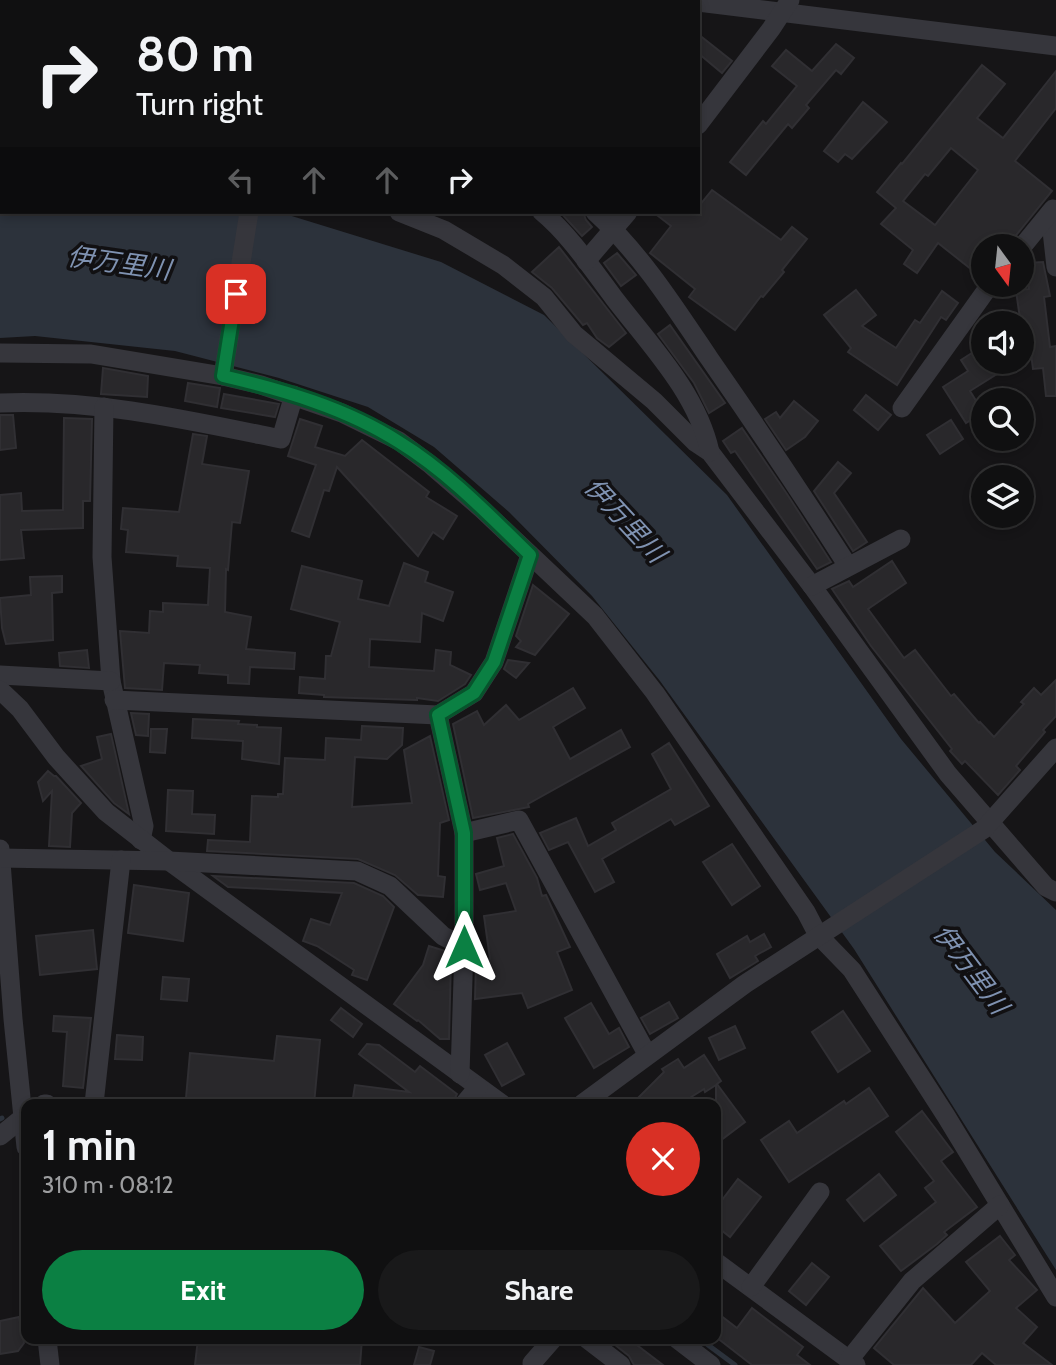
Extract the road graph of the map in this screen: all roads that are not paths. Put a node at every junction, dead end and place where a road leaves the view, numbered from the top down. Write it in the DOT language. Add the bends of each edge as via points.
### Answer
graph roads {
  1 [pos="700,2"];
  2 [pos="785,7"];
  3 [pos="1056,47"];
  4 [pos="700,122"];
  5 [pos="1053,210"];
  6 [pos="249,214"];
  7 [pos="404,214"];
  8 [pos="544,214"];
  9 [pos="597,214"];
  10 [pos="626,214"];
  11 [pos="614,229"];
  12 [pos="1033,234"];
  13 [pos="586,261"];
  14 [pos="1056,267"];
  15 [pos="981,298"];
  16 [pos="0,353"];
  17 [pos="223,376"];
  18 [pos="294,395"];
  19 [pos="0,403"];
  20 [pos="104,407"];
  21 [pos="902,408"];
  22 [pos="710,452"];
  23 [pos="901,539"];
  24 [pos="530,555"];
  25 [pos="848,566"];
  26 [pos="812,586"];
  27 [pos="0,674"];
  28 [pos="0,690"];
  29 [pos="112,691"];
  30 [pos="438,715"];
  31 [pos="1056,748"];
  32 [pos="987,825"];
  33 [pos="464,833"];
  34 [pos="141,840"];
  35 [pos="0,855"];
  36 [pos="121,860"];
  37 [pos="169,861"];
  38 [pos="1056,892"];
  39 [pos="823,932"];
  40 [pos="464,947"];
  41 [pos="647,1054"];
  42 [pos="460,1074"];
  43 [pos="478,1087"];
  44 [pos="23,1099"];
  45 [pos="95,1099"];
  46 [pos="468,1099"];
  47 [pos="495,1099"];
  48 [pos="588,1099"];
  49 [pos="21,1119"];
  50 [pos="0,1136"];
  51 [pos="820,1192"];
  52 [pos="1000,1205"];
  53 [pos="721,1266"];
  54 [pos="751,1287"];
  55 [pos="1056,1297"];
  56 [pos="47,1344"];
  57 [pos="549,1344"];
  58 [pos="594,1344"];
  59 [pos="684,1344"];
  60 [pos="46,1363"];
  61 [pos="532,1363"];
  62 [pos="853,1363"];
  63 [pos="621,1365"];
  64 [pos="711,1365"];
  1 -- 2 [label="street"];
  2 -- 3 [label="street"];
  2 -- 4 [label="street"];
  5 -- 12 [label="street"];
  5 -- 14 [label="street"];
  6 -- 17 [label="street"];
  7 -- 22 [label="street" via="444,230 503,265 544,297 574,334"];
  8 -- 13 [label="street"];
  9 -- 11 [label="street"];
  10 -- 11 [label="street"];
  11 -- 13 [label="street"];
  11 -- 25 [label="street" via="651,272"];
  13 -- 22 [label="street" via="680,385 705,429"];
  15 -- 21 [label="street"];
  16 -- 17 [label="street" via="91,354"];
  17 -- 18 [label="street"];
  18 -- 20 [label="street" via="281,439"];
  18 -- 24 [label="street" via="399,442"];
  19 -- 20 [label="street"];
  20 -- 29 [label="street" via="102,557"];
  22 -- 26 [label="street"];
  23 -- 25 [label="street"];
  24 -- 30 [label="street" via="494,662 474,693"];
  24 -- 39 [label="street" via="595,617"];
  25 -- 26 [label="street"];
  26 -- 32 [label="street"];
  27 -- 29 [label="street"];
  28 -- 34 [label="street" via="106,812"];
  29 -- 30 [label="street"];
  29 -- 34 [label="street" via="144,826"];
  30 -- 33 [label="street"];
  31 -- 32 [label="street"];
  32 -- 38 [label="street"];
  32 -- 39 [label="street"];
  33 -- 40 [label="street"];
  33 -- 41 [label="street" via="519,820"];
  34 -- 37 [label="street"];
  35 -- 36 [label="street"];
  35 -- 44 [label="street"];
  36 -- 37 [label="street"];
  36 -- 45 [label="street"];
  37 -- 40 [label="street" via="357,871 390,886 443,936"];
  37 -- 42 [label="street"];
  39 -- 41 [label="street"];
  39 -- 52 [label="street" via="852,970"];
  40 -- 42 [label="street"];
  41 -- 48 [label="street"];
  42 -- 43 [label="street"];
  43 -- 46 [label="street"];
  43 -- 47 [label="street"];
  49 -- 50 [label="street"];
  51 -- 54 [label="street"];
  52 -- 55 [label="street"];
  52 -- 62 [label="street" via="912,1281"];
  53 -- 54 [label="street"];
  54 -- 62 [label="street"];
  56 -- 60 [label="street"];
  57 -- 61 [label="street"];
  58 -- 63 [label="street"];
  59 -- 64 [label="street"];
}
